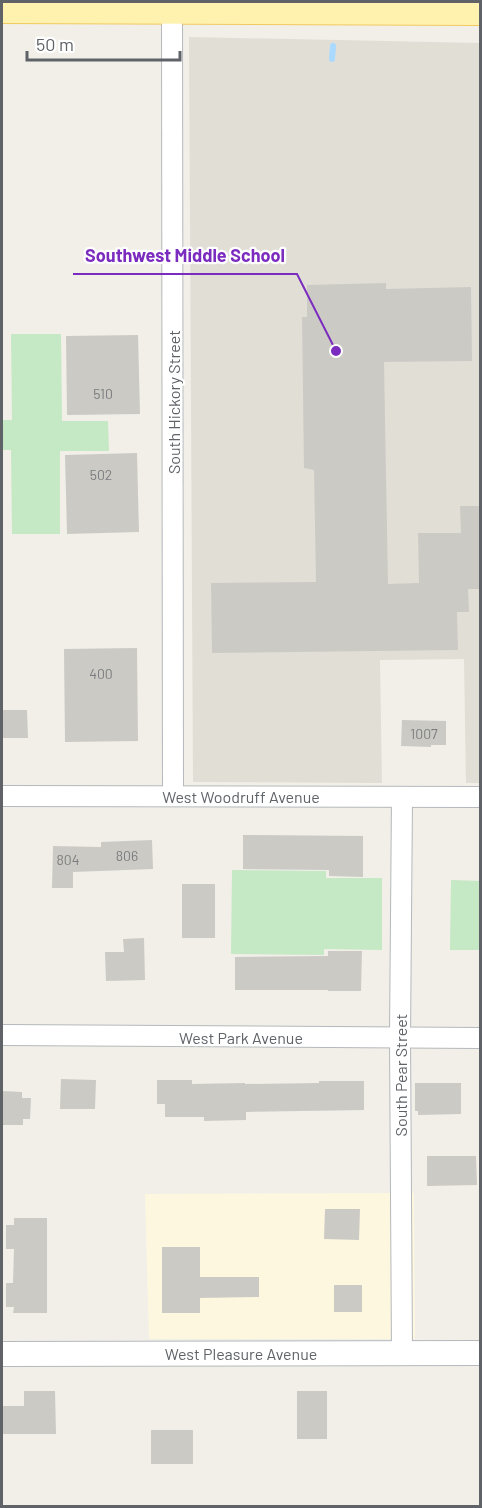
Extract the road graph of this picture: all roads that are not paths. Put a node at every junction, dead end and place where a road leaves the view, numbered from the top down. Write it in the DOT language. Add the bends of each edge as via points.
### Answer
graph roads {
  1 [pos="2,7"];
  2 [pos="172,7"];
  3 [pos="480,9"];
  4 [pos="2,796"];
  5 [pos="173,796"];
  6 [pos="402,797"];
  7 [pos="480,797"];
  8 [pos="2,1035"];
  9 [pos="400,1038"];
  10 [pos="480,1038"];
  11 [pos="402,1353"];
  12 [pos="480,1353"];
  13 [pos="2,1354"];
  1 -- 2 [label="main road"];
  2 -- 3 [label="main road"];
  2 -- 5 [label="street, South Hickory Street"];
  4 -- 5 [label="street, West Woodruff Avenue"];
  5 -- 6 [label="street, West Woodruff Avenue"];
  6 -- 7 [label="street, West Woodruff Avenue"];
  6 -- 9 [label="street, South Pear Street"];
  8 -- 9 [label="street, West Park Avenue"];
  9 -- 10 [label="street, West Park Avenue"];
  9 -- 11 [label="street, South Pear Street"];
  11 -- 12 [label="street, West Pleasure Avenue"];
  11 -- 13 [label="street, West Pleasure Avenue"];
}
